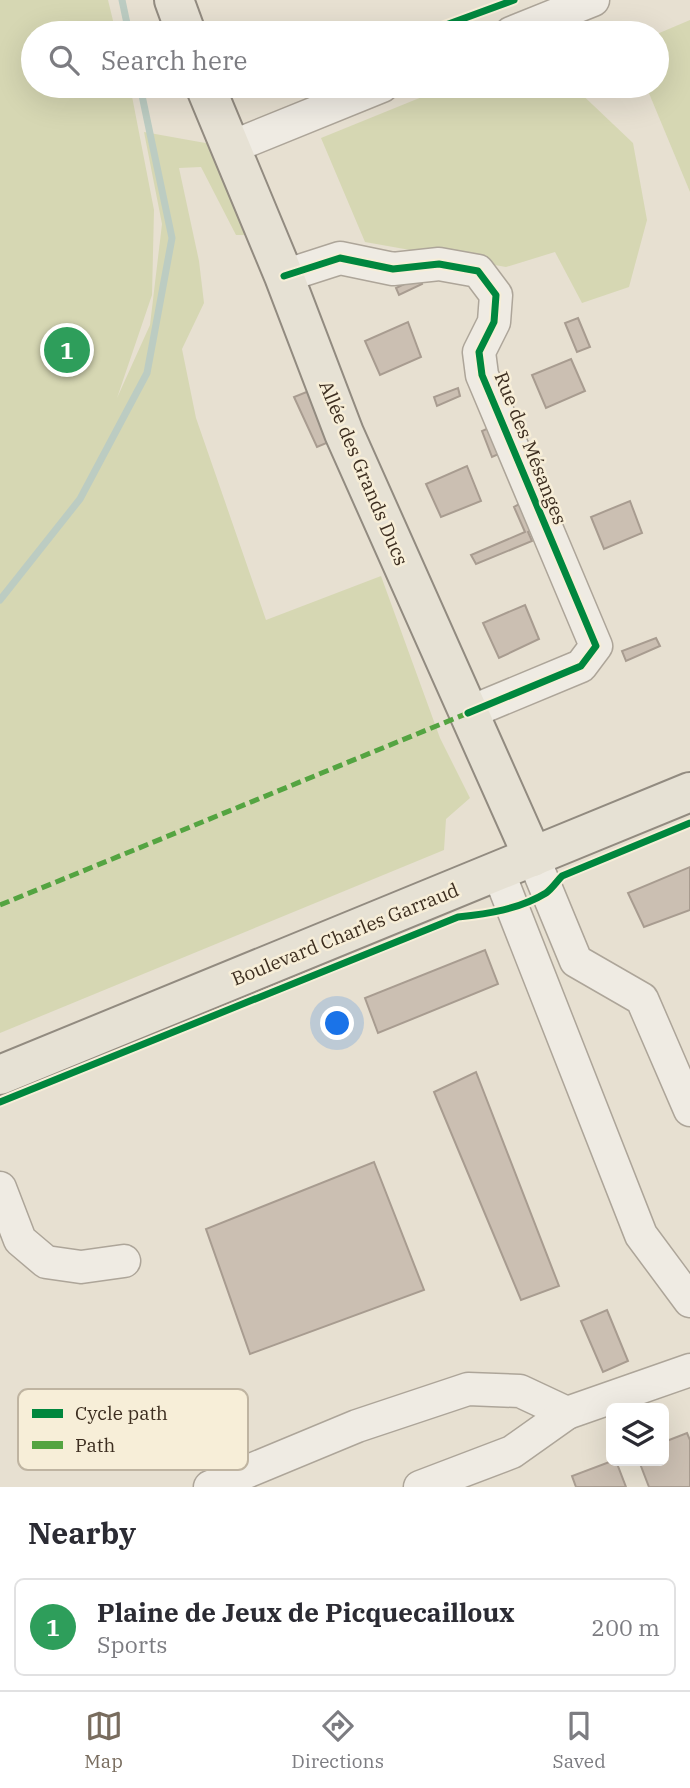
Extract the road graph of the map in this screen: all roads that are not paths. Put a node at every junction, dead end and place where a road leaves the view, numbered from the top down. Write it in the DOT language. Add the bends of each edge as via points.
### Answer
graph roads {
  1 [pos="174,0"];
  2 [pos="593,0"];
  3 [pos="182,21"];
  4 [pos="541,21"];
  5 [pos="210,98"];
  6 [pos="352,98"];
  7 [pos="229,148"];
  8 [pos="284,276"];
  9 [pos="468,713"];
  10 [pos="690,792"];
  11 [pos="515,864"];
  12 [pos="0,1075"];
  13 [pos="690,1110"];
  14 [pos="0,1188"];
  15 [pos="124,1261"];
  16 [pos="690,1301"];
  17 [pos="690,1370"];
  18 [pos="567,1413"];
  19 [pos="210,1487"];
  20 [pos="421,1487"];
  1 -- 3 [label="main road"];
  2 -- 4 [label="street"];
  5 -- 7 [label="main road, Allée des Grands Ducs"];
  6 -- 7 [label="street"];
  7 -- 8 [label="main road, Allée des Grands Ducs"];
  8 -- 9 [label="main road, Allée des Grands Ducs" via="344,433"];
  8 -- 9 [label="street, Rue des Mésanges" via="340,258 393,269 439,264 478,271 496,295 494,322 479,352 482,375 596,646 582,666"];
  9 -- 11 [label="main road, Allée des Grands Ducs"];
  10 -- 11 [label="main road, Boulevard Charles Garraud"];
  11 -- 12 [label="main road, Boulevard Charles Garraud"];
  11 -- 13 [label="street" via="576,961 642,999"];
  11 -- 16 [label="street" via="641,1235"];
  14 -- 15 [label="street" via="20,1240 47,1262 81,1266"];
  17 -- 18 [label="street"];
  18 -- 19 [label="street" via="520,1391 468,1389 357,1426"];
  18 -- 20 [label="street" via="512,1452"];
}
